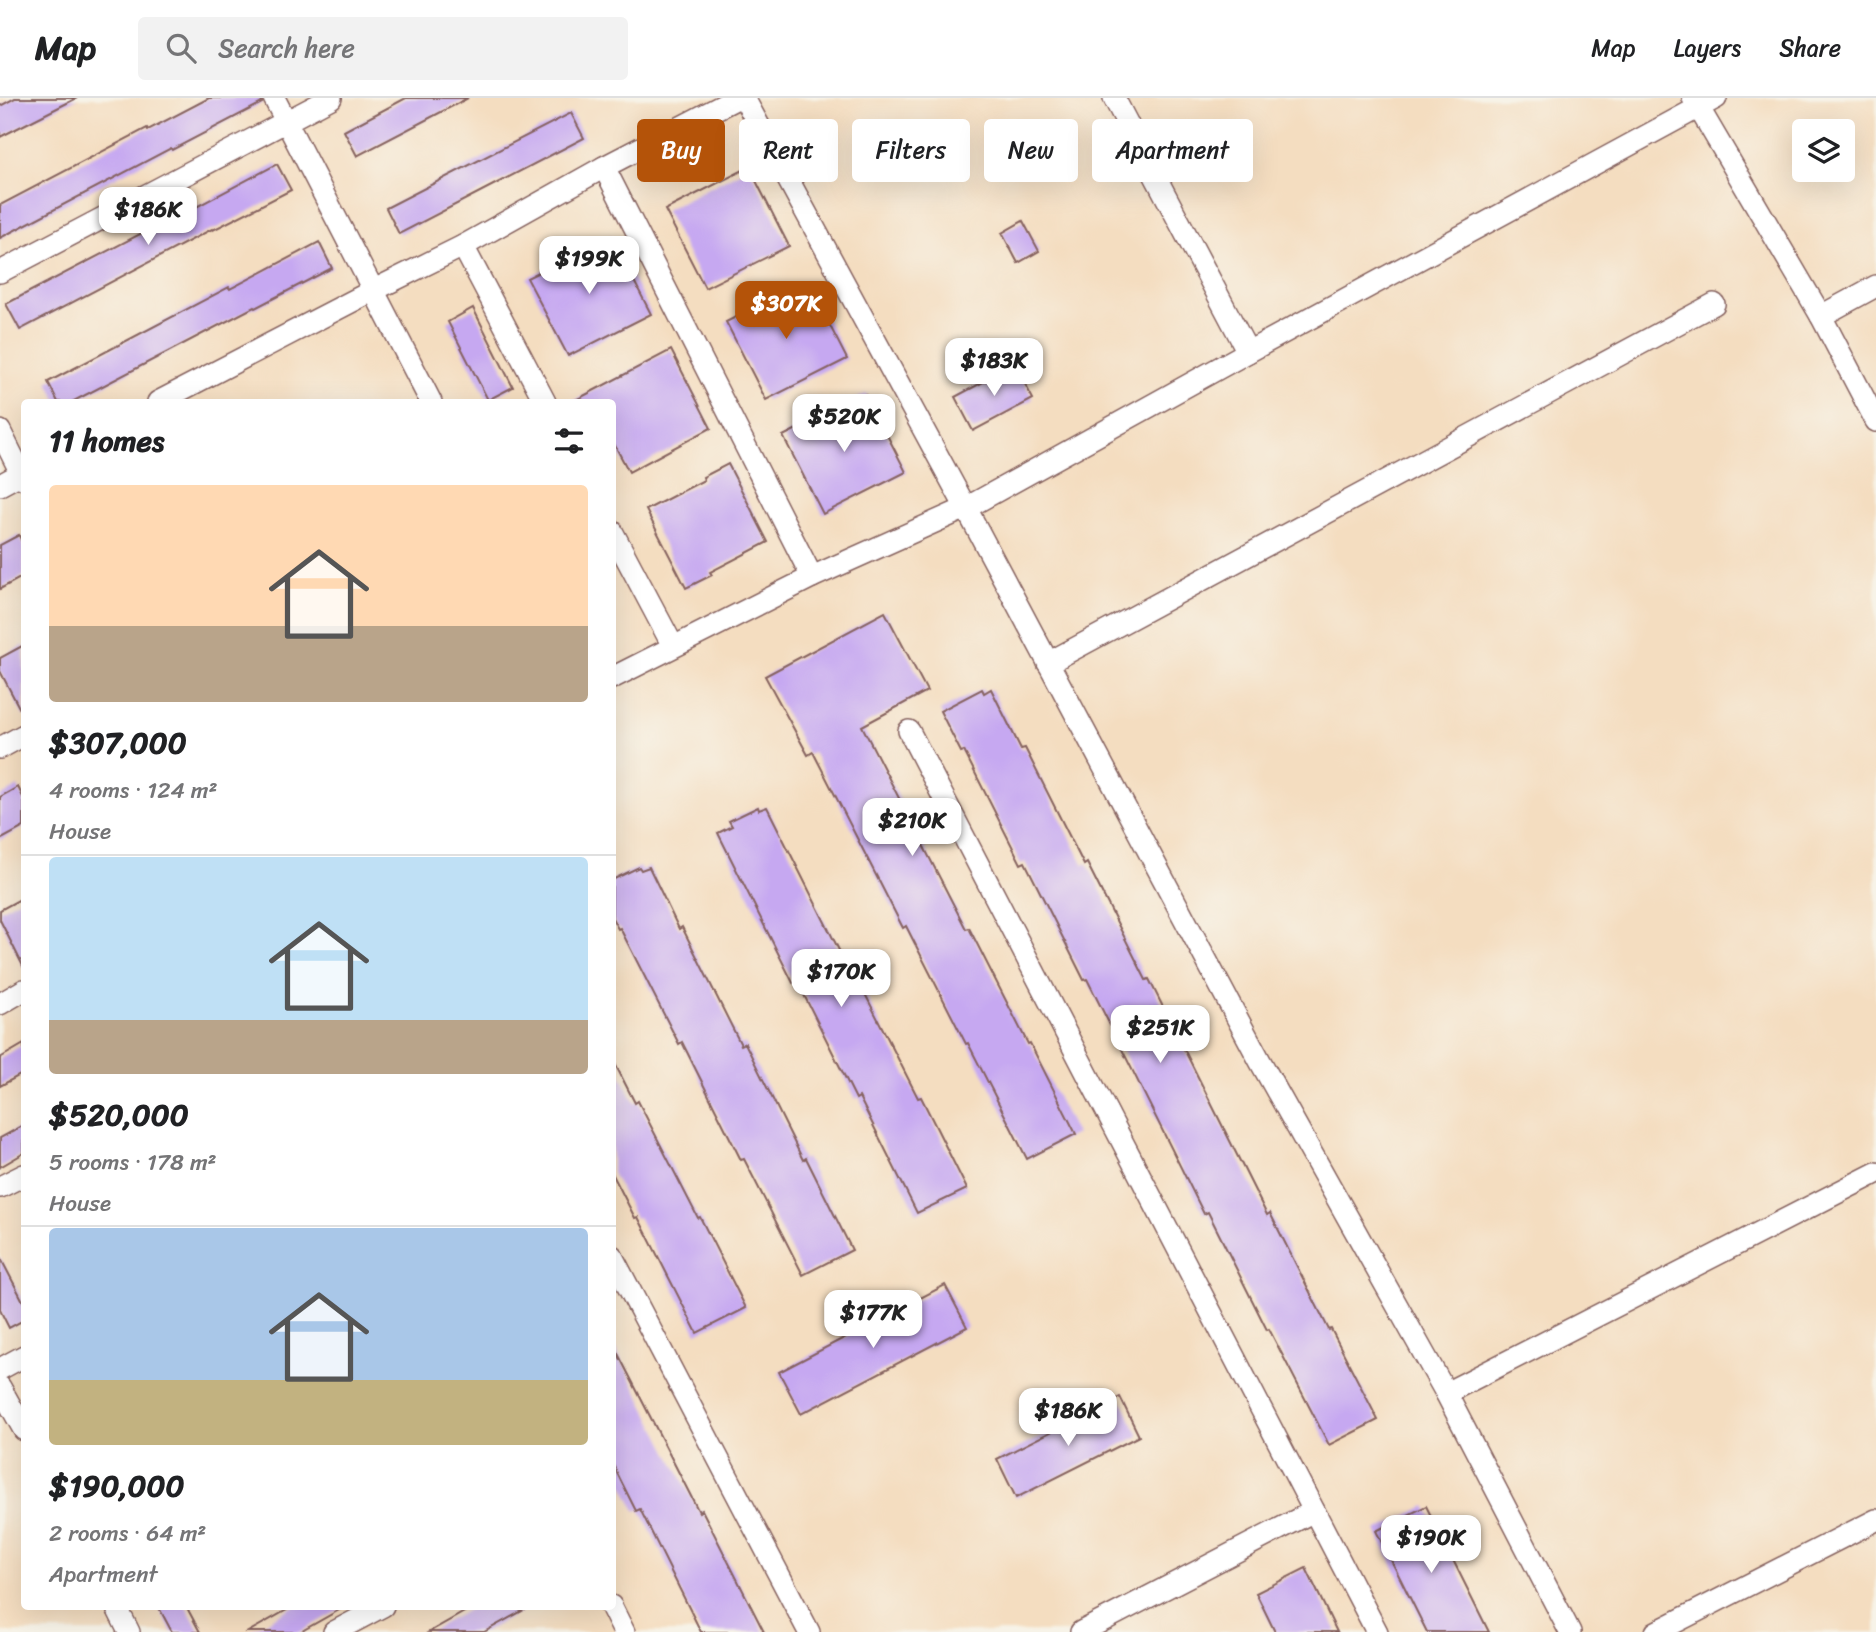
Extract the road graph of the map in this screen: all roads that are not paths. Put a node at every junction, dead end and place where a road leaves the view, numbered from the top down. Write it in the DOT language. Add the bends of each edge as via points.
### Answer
graph roads {
  1 [pos="274,98"];
  2 [pos="331,98"];
  3 [pos="737,98"];
  4 [pos="744,98"];
  5 [pos="1115,98"];
  6 [pos="1702,101"];
  7 [pos="285,122"];
  8 [pos="604,167"];
  9 [pos="463,246"];
  10 [pos="0,272"];
  11 [pos="1876,286"];
  12 [pos="372,291"];
  13 [pos="1714,304"];
  14 [pos="1821,316"];
  15 [pos="1248,352"];
  16 [pos="164,399"];
  17 [pos="429,399"];
  18 [pos="543,399"];
  19 [pos="1876,421"];
  20 [pos="0,431"];
  21 [pos="21,470"];
  22 [pos="21,476"];
  23 [pos="0,485"];
  24 [pos="966,508"];
  25 [pos="616,539"];
  26 [pos="812,577"];
  27 [pos="673,646"];
  28 [pos="1048,663"];
  29 [pos="616,676"];
  30 [pos="909,731"];
  31 [pos="21,737"];
  32 [pos="0,748"];
  33 [pos="21,992"];
  34 [pos="0,1004"];
  35 [pos="1876,1173"];
  36 [pos="21,1176"];
  37 [pos="0,1187"];
  38 [pos="616,1264"];
  39 [pos="21,1358"];
  40 [pos="0,1369"];
  41 [pos="0,1387"];
  42 [pos="1446,1393"];
  43 [pos="21,1425"];
  44 [pos="1314,1511"];
  45 [pos="1876,1520"];
  46 [pos="118,1610"];
  47 [pos="375,1610"];
  48 [pos="613,1610"];
  49 [pos="1085,1631"];
  50 [pos="129,1632"];
  51 [pos="334,1632"];
  52 [pos="624,1632"];
  53 [pos="810,1632"];
  54 [pos="1377,1632"];
  55 [pos="1570,1632"];
  56 [pos="1656,1632"];
  1 -- 7 [label="street"];
  2 -- 7 [label="street"];
  3 -- 8 [label="street"];
  4 -- 24 [label="street"];
  5 -- 15 [label="street"];
  6 -- 14 [label="street"];
  6 -- 15 [label="street"];
  7 -- 10 [label="street"];
  7 -- 12 [label="street"];
  8 -- 9 [label="street"];
  8 -- 26 [label="street"];
  9 -- 12 [label="street"];
  9 -- 18 [label="street"];
  11 -- 14 [label="street"];
  12 -- 16 [label="street"];
  12 -- 17 [label="street"];
  13 -- 28 [label="street"];
  14 -- 19 [label="street"];
  15 -- 24 [label="street"];
  20 -- 21 [label="street"];
  22 -- 23 [label="street"];
  24 -- 26 [label="street"];
  24 -- 28 [label="street"];
  25 -- 27 [label="street"];
  26 -- 27 [label="street"];
  27 -- 29 [label="street"];
  28 -- 42 [label="street" via="1260,1060"];
  30 -- 44 [label="street"];
  31 -- 32 [label="street"];
  33 -- 34 [label="street"];
  35 -- 42 [label="street"];
  36 -- 37 [label="street"];
  38 -- 53 [label="street"];
  39 -- 40 [label="street"];
  41 -- 43 [label="street"];
  42 -- 55 [label="street"];
  44 -- 49 [label="street"];
  44 -- 54 [label="street"];
  45 -- 56 [label="street"];
  46 -- 50 [label="street"];
  47 -- 51 [label="street"];
  48 -- 52 [label="street"];
}
